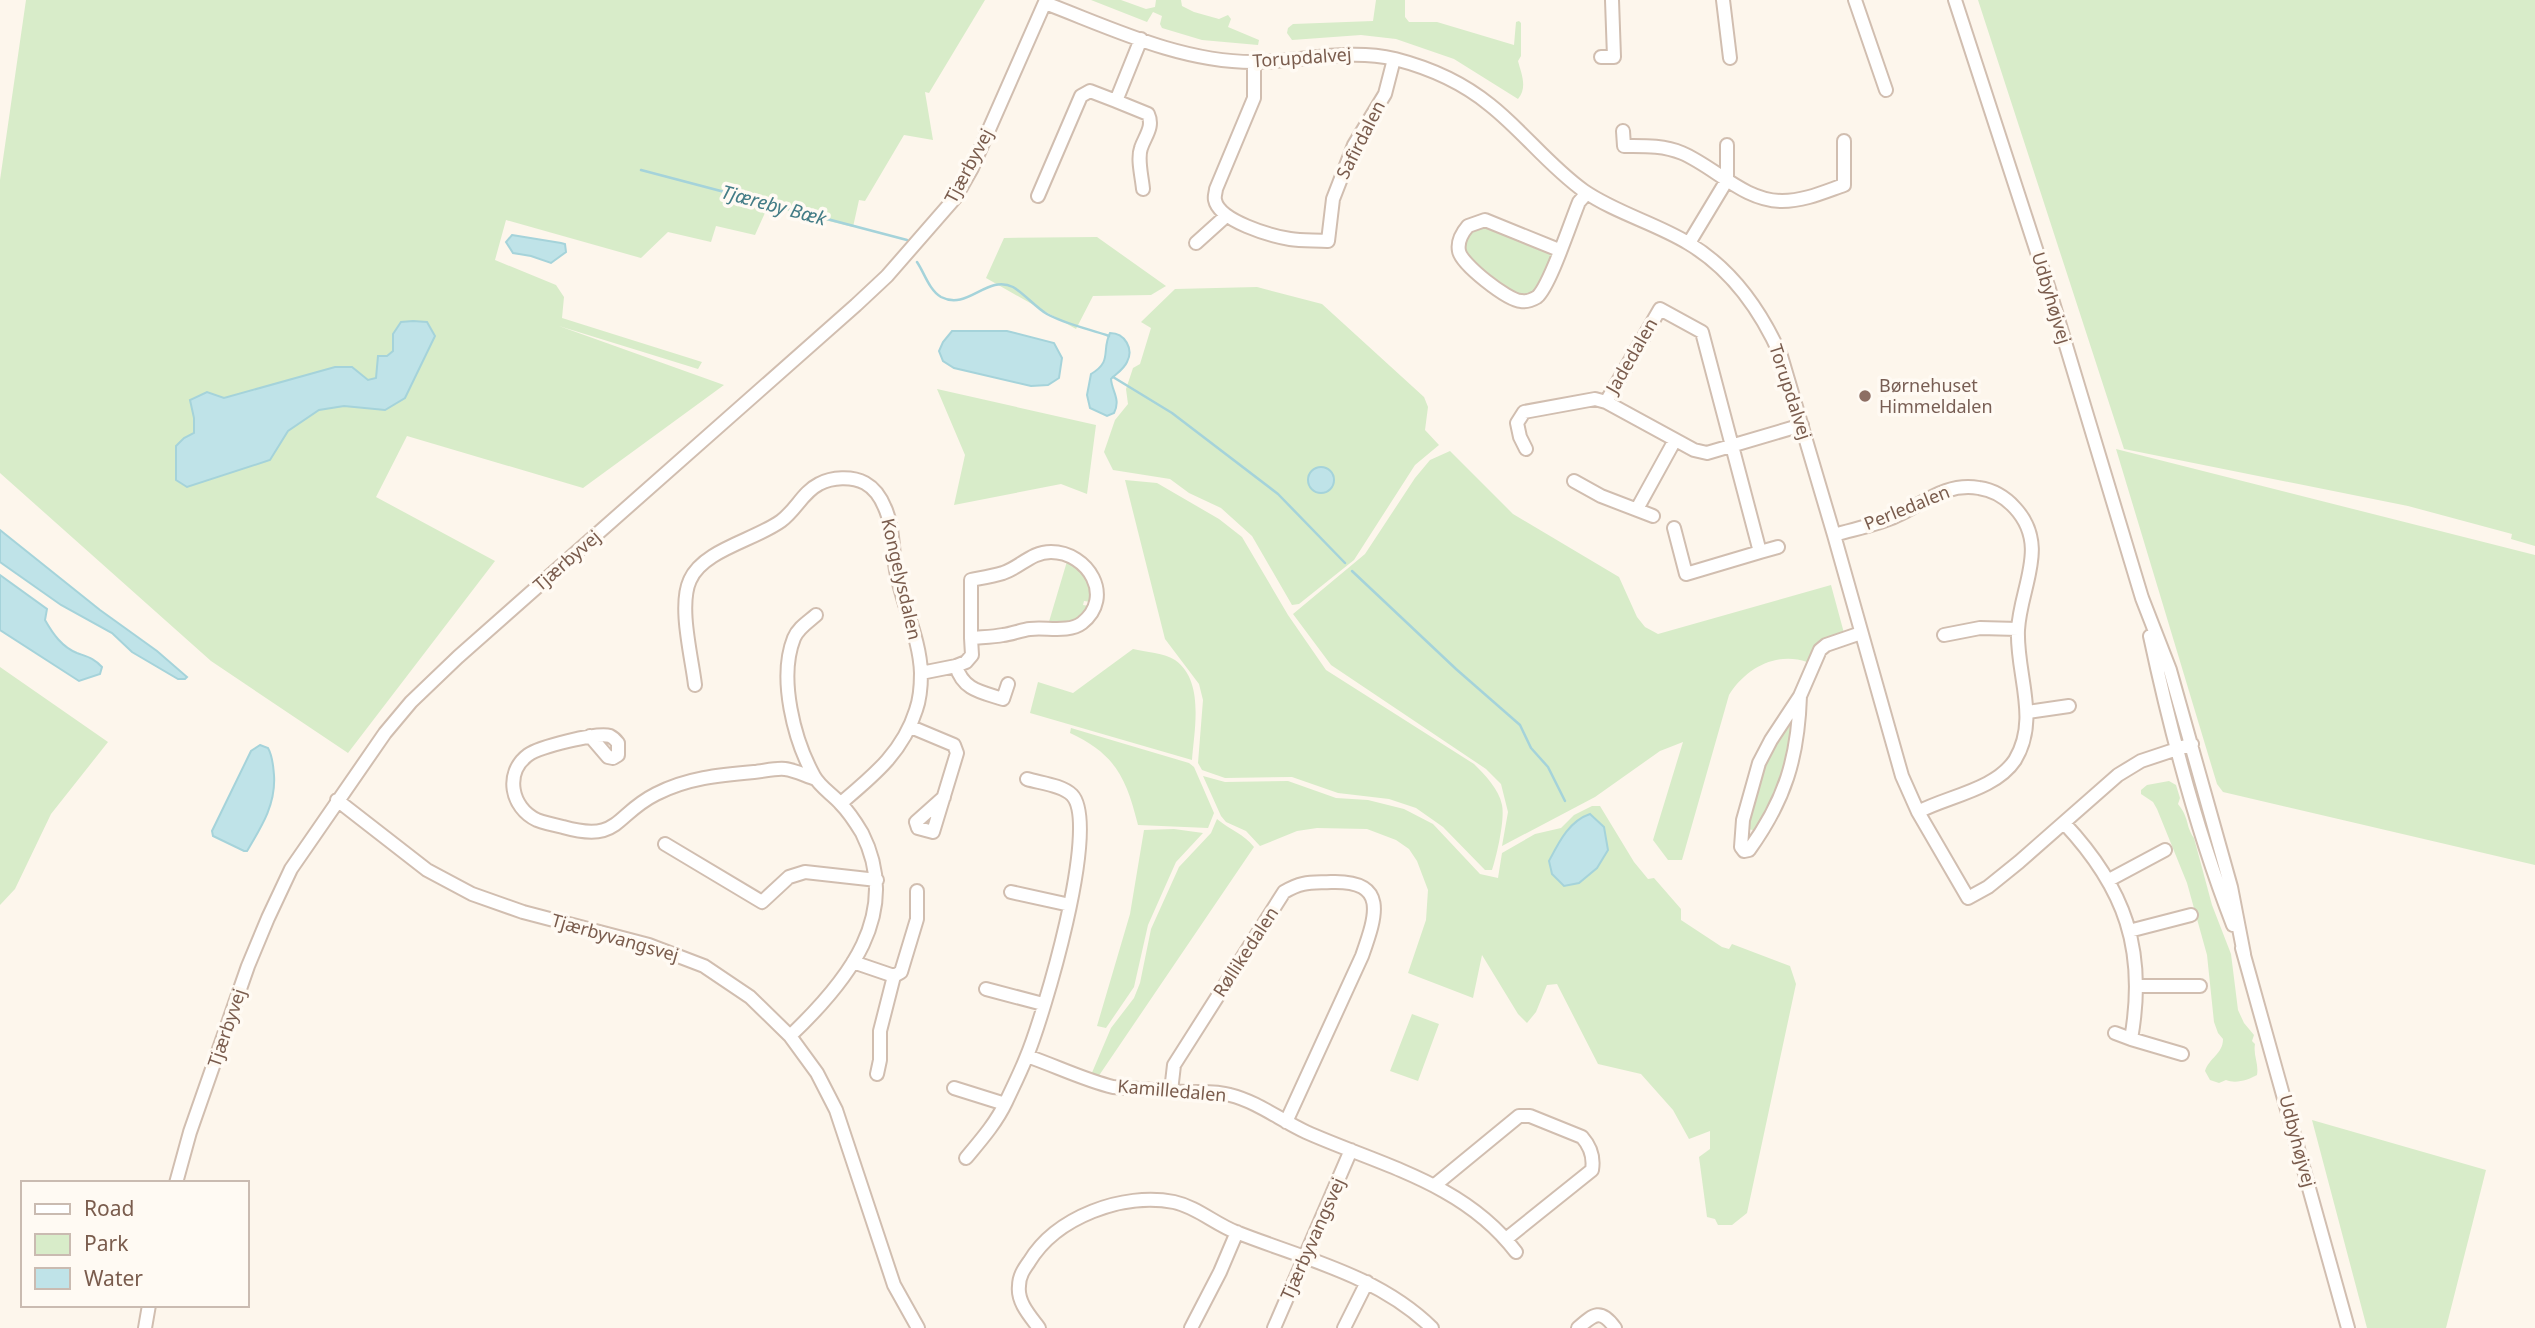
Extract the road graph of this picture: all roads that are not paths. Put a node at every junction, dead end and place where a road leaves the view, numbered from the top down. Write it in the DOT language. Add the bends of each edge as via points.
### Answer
graph roads {
  1 [pos="1612,0"];
  2 [pos="1723,0"];
  3 [pos="1855,0"];
  4 [pos="1955,0"];
  5 [pos="1045,1"];
  6 [pos="1141,39"];
  7 [pos="1601,57"];
  8 [pos="1730,58"];
  9 [pos="1394,59"];
  10 [pos="1254,62"];
  11 [pos="1886,90"];
  12 [pos="1116,101"];
  13 [pos="1623,131"];
  14 [pos="1844,141"];
  15 [pos="1727,145"];
  16 [pos="1727,180"];
  17 [pos="1143,189"];
  18 [pos="1587,193"];
  19 [pos="1038,196"];
  20 [pos="1226,216"];
  21 [pos="1196,243"];
  22 [pos="1689,243"];
  23 [pos="1559,250"];
  24 [pos="1606,402"];
  25 [pos="1802,425"];
  26 [pos="1675,440"];
  27 [pos="1732,447"];
  28 [pos="1526,449"];
  29 [pos="1573,481"];
  30 [pos="1637,509"];
  31 [pos="1653,516"];
  32 [pos="1674,528"];
  33 [pos="1835,535"];
  34 [pos="1778,547"];
  35 [pos="1760,552"];
  36 [pos="2142,598"];
  37 [pos="816,615"];
  38 [pos="2018,629"];
  39 [pos="1861,633"];
  40 [pos="1944,635"];
  41 [pos="971,638"];
  42 [pos="956,666"];
  43 [pos="921,673"];
  44 [pos="1008,684"];
  45 [pos="695,685"];
  46 [pos="1800,696"];
  47 [pos="2069,706"];
  48 [pos="2028,712"];
  49 [pos="911,727"];
  50 [pos="590,736"];
  51 [pos="2192,744"];
  52 [pos="800,746"];
  53 [pos="2177,749"];
  54 [pos="786,769"];
  55 [pos="816,779"];
  56 [pos="944,797"];
  57 [pos="1035,797"];
  58 [pos="337,800"];
  59 [pos="841,803"];
  60 [pos="1918,812"];
  61 [pos="2064,822"];
  62 [pos="665,844"];
  63 [pos="2165,849"];
  64 [pos="877,880"];
  65 [pos="2109,880"];
  66 [pos="917,891"];
  67 [pos="1011,892"];
  68 [pos="1070,905"];
  69 [pos="2191,915"];
  70 [pos="2129,931"];
  71 [pos="2244,954"];
  72 [pos="853,962"];
  73 [pos="894,976"];
  74 [pos="2137,986"];
  75 [pos="2200,986"];
  76 [pos="986,989"];
  77 [pos="1043,1004"];
  78 [pos="2115,1033"];
  79 [pos="790,1036"];
  80 [pos="2131,1039"];
  81 [pos="2182,1054"];
  82 [pos="1027,1056"];
  83 [pos="877,1074"];
  84 [pos="954,1088"];
  85 [pos="1171,1091"];
  86 [pos="1005,1104"];
  87 [pos="1286,1122"];
  88 [pos="1351,1150"];
  89 [pos="966,1158"];
  90 [pos="177,1181"];
  91 [pos="1435,1185"];
  92 [pos="1237,1232"];
  93 [pos="1506,1239"];
  94 [pos="1516,1252"];
  95 [pos="1306,1256"];
  96 [pos="1367,1282"];
  97 [pos="149,1307"];
  98 [pos="145,1328"];
  99 [pos="918,1328"];
  100 [pos="1039,1328"];
  101 [pos="1191,1328"];
  102 [pos="1274,1328"];
  103 [pos="1344,1328"];
  104 [pos="1432,1328"];
  105 [pos="1578,1328"];
  106 [pos="1615,1328"];
  107 [pos="2348,1328"];
  1 -- 7 [label="street" via="1614,57"];
  2 -- 8 [label="street"];
  3 -- 11 [label="street"];
  4 -- 36 [label="street, Udbyhøjvej"];
  5 -- 6 [label="street, Torupdalvej"];
  5 -- 58 [label="street, Tjærbyvej" via="972,169 930,229 856,305 448,666 385,733"];
  6 -- 10 [label="street, Torupdalvej" via="1194,56"];
  6 -- 12 [label="street"];
  9 -- 10 [label="street, Torupdalvej" via="1345,54"];
  9 -- 18 [label="street, Torupdalvej" via="1468,89"];
  9 -- 20 [label="street, Safirdalen" via="1385,94 1354,145 1333,199 1328,241 1290,239"];
  10 -- 20 [label="street" via="1254,97 1216,189 1215,200"];
  12 -- 17 [label="street" via="1148,114 1150,120 1140,151"];
  12 -- 19 [label="street" via="1090,92 1081,96"];
  13 -- 16 [label="street" via="1623,146 1678,151"];
  14 -- 16 [label="street" via="1844,185 1802,200 1767,199"];
  15 -- 16 [label="street"];
  16 -- 22 [label="street"];
  18 -- 22 [label="street, Torupdalvej"];
  18 -- 23 [label="street"];
  20 -- 21 [label="street"];
  22 -- 25 [label="street, Torupdalvej" via="1728,274 1769,329"];
  23 -- 23 [label="street" via="1491,220 1468,226 1459,244 1468,266 1521,301 1539,295"];
  24 -- 26 [label="street, Jadedalen"];
  24 -- 27 [label="street, Jadedalen" via="1660,309 1702,332"];
  24 -- 28 [label="street, Jadedalen" via="1587,399 1524,412 1517,423"];
  25 -- 27 [label="street, Jadedalen"];
  25 -- 33 [label="street, Torupdalvej"];
  26 -- 27 [label="street, Jadedalen" via="1707,453"];
  26 -- 30 [label="street"];
  27 -- 35 [label="street, Jadedalen"];
  29 -- 30 [label="street"];
  30 -- 31 [label="street"];
  32 -- 35 [label="street" via="1686,574"];
  33 -- 38 [label="street, Perledalen" via="1894,517 1952,488 1996,493 2027,524 2033,545"];
  33 -- 39 [label="street, Torupdalvej"];
  34 -- 35 [label="street"];
  36 -- 51 [label="street, Udbyhøjvej"];
  36 -- 53 [label="street, Udbyhøjvej"];
  37 -- 52 [label="street" via="795,636 790,657 788,691"];
  38 -- 40 [label="street" via="1980,628"];
  38 -- 48 [label="street, Perledalen"];
  39 -- 46 [label="street" via="1820,650"];
  39 -- 60 [label="street, Torupdalvej" via="1902,776"];
  41 -- 41 [label="street" via="971,580 1003,573 1035,554 1052,552 1080,560 1093,576 1097,591 1094,607 1072,628"];
  41 -- 42 [label="street" via="972,655"];
  42 -- 43 [label="street"];
  42 -- 44 [label="street" via="964,682 979,692 1003,699"];
  43 -- 45 [label="street, Kongelysdalen" via="886,510 865,483 835,478 818,484 772,528 705,561 695,572 685,596"];
  43 -- 49 [label="street, Kongelysdalen"];
  46 -- 46 [label="street" via="1797,744 1788,778 1760,835 1744,851 1743,820 1754,775"];
  47 -- 48 [label="street"];
  48 -- 60 [label="street, Perledalen" via="2024,743 2000,775"];
  49 -- 56 [label="street" via="954,745 957,753"];
  49 -- 59 [label="street, Kongelysdalen" via="887,764"];
  50 -- 54 [label="street" via="529,754 517,766 513,782 522,809 536,819 584,833 600,832 676,784"];
  51 -- 53 [label="street, Torupdalvej"];
  51 -- 71 [label="street, Udbyhøjvej"];
  52 -- 54 [label="street"];
  52 -- 55 [label="street"];
  53 -- 61 [label="street, Torupdalvej" via="2130,767"];
  53 -- 71 [label="street, Udbyhøjvej"];
  54 -- 55 [label="street"];
  55 -- 59 [label="street"];
  57 -- 68 [label="street" via="1033,781 1063,789 1079,808 1079,852"];
  58 -- 79 [label="street, Tjærbyvangsvej" via="427,870 472,894 649,945 705,966 750,997"];
  58 -- 90 [label="street, Tjærbyvej" via="291,869 268,918"];
  59 -- 64 [label="street" via="861,831"];
  60 -- 61 [label="street, Torupdalvej" via="1968,898 1988,887"];
  61 -- 65 [label="street"];
  62 -- 64 [label="street" via="762,902 789,877 805,872"];
  63 -- 65 [label="street"];
  64 -- 72 [label="street" via="870,929"];
  65 -- 70 [label="street"];
  66 -- 73 [label="street" via="917,919 901,972"];
  67 -- 68 [label="street"];
  68 -- 77 [label="street"];
  69 -- 70 [label="street"];
  70 -- 74 [label="street"];
  71 -- 107 [label="street, Udbyhøjvej"];
  72 -- 73 [label="street"];
  72 -- 79 [label="street" via="817,1010"];
  73 -- 83 [label="street" via="880,1031"];
  74 -- 75 [label="street"];
  74 -- 80 [label="street"];
  76 -- 77 [label="street"];
  77 -- 82 [label="street"];
  78 -- 80 [label="street"];
  79 -- 99 [label="street, Tjærbyvangsvej" via="836,1110 894,1285"];
  80 -- 81 [label="street"];
  82 -- 85 [label="street, Kamilledalen" via="1096,1083"];
  82 -- 86 [label="street"];
  84 -- 86 [label="street"];
  85 -- 87 [label="street, Kamilledalen" via="1227,1094 1250,1101"];
  85 -- 87 [label="street, Røllikedalen" via="1174,1065 1284,892 1299,883 1361,884 1374,903 1371,928"];
  86 -- 89 [label="street"];
  87 -- 88 [label="street, Kamilledalen"];
  88 -- 91 [label="street, Kamilledalen"];
  88 -- 95 [label="street, Tjærbyvangsvej"];
  91 -- 93 [label="street, Kamilledalen"];
  91 -- 93 [label="street" via="1519,1116 1582,1137 1588,1143 1592,1170"];
  92 -- 95 [label="street"];
  92 -- 100 [label="street" via="1174,1202 1144,1201 1097,1209 1062,1225 1035,1251 1021,1274 1018,1288 1024,1308"];
  92 -- 101 [label="street"];
  93 -- 94 [label="street, Kamilledalen"];
  95 -- 96 [label="street"];
  95 -- 102 [label="street, Tjærbyvangsvej"];
  96 -- 103 [label="street"];
  96 -- 104 [label="street"];
  97 -- 98 [label="street"];
  105 -- 106 [label="street" via="1600,1315"];
}
